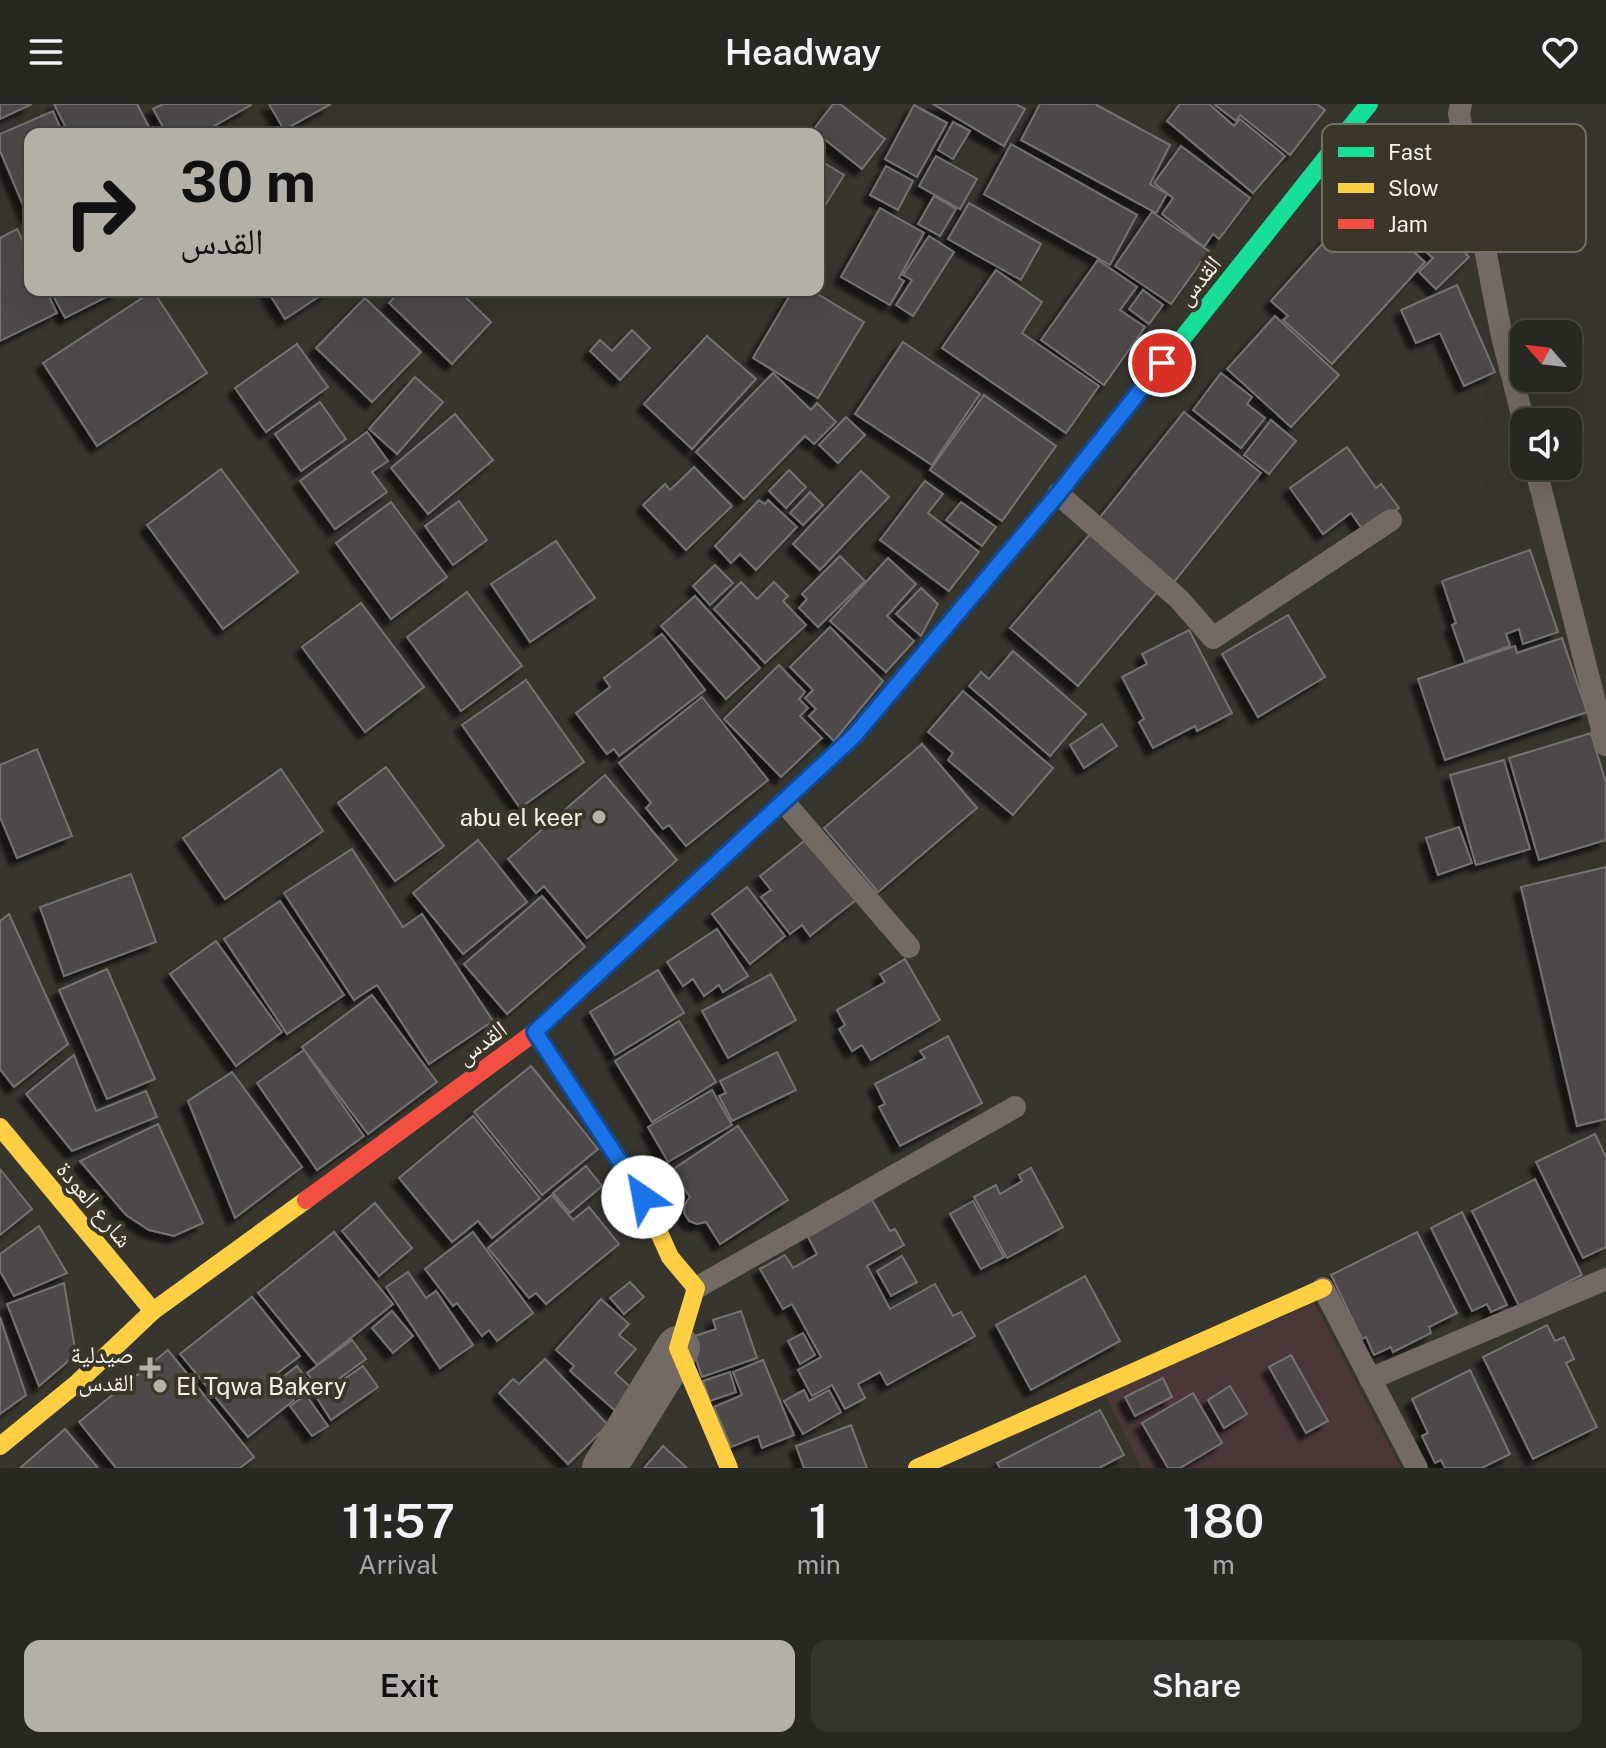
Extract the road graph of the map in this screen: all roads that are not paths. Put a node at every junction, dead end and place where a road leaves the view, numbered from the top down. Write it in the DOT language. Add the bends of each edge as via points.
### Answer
graph roads {
  1 [pos="1369,104"];
  2 [pos="1461,104"];
  3 [pos="1353,124"];
  4 [pos="1461,124"];
  5 [pos="1322,163"];
  6 [pos="1486,252"];
  7 [pos="1520,408"];
  8 [pos="1539,480"];
  9 [pos="1058,494"];
  10 [pos="1391,520"];
  11 [pos="1606,745"];
  12 [pos="784,802"];
  13 [pos="909,947"];
  14 [pos="535,1032"];
  15 [pos="1015,1107"];
  16 [pos="0,1127"];
  17 [pos="1606,1279"];
  18 [pos="696,1288"];
  19 [pos="1323,1288"];
  20 [pos="153,1311"];
  21 [pos="678,1348"];
  22 [pos="1370,1379"];
  23 [pos="969,1445"];
  24 [pos="0,1446"];
  25 [pos="604,1468"];
  26 [pos="729,1468"];
  27 [pos="917,1468"];
  28 [pos="983,1468"];
  29 [pos="1417,1468"];
  1 -- 3 [label="main road, القدس"];
  2 -- 4 [label="lane"];
  5 -- 9 [label="main road, القدس"];
  6 -- 7 [label="lane"];
  8 -- 11 [label="lane"];
  9 -- 10 [label="lane" via="1179,599 1213,638"];
  9 -- 12 [label="main road, القدس" via="854,736"];
  12 -- 13 [label="lane"];
  12 -- 14 [label="main road, القدس"];
  14 -- 18 [label="main road" via="643,1197 670,1257"];
  14 -- 20 [label="main road, القدس"];
  15 -- 18 [label="lane"];
  16 -- 20 [label="main road, شارع العودة"];
  17 -- 22 [label="lane"];
  18 -- 21 [label="main road"];
  19 -- 22 [label="lane"];
  19 -- 23 [label="main road"];
  20 -- 24 [label="main road, القدس"];
  21 -- 25 [label="street"];
  21 -- 26 [label="main road"];
  22 -- 29 [label="lane"];
  23 -- 27 [label="main road"];
  23 -- 28 [label="lane"];
}
